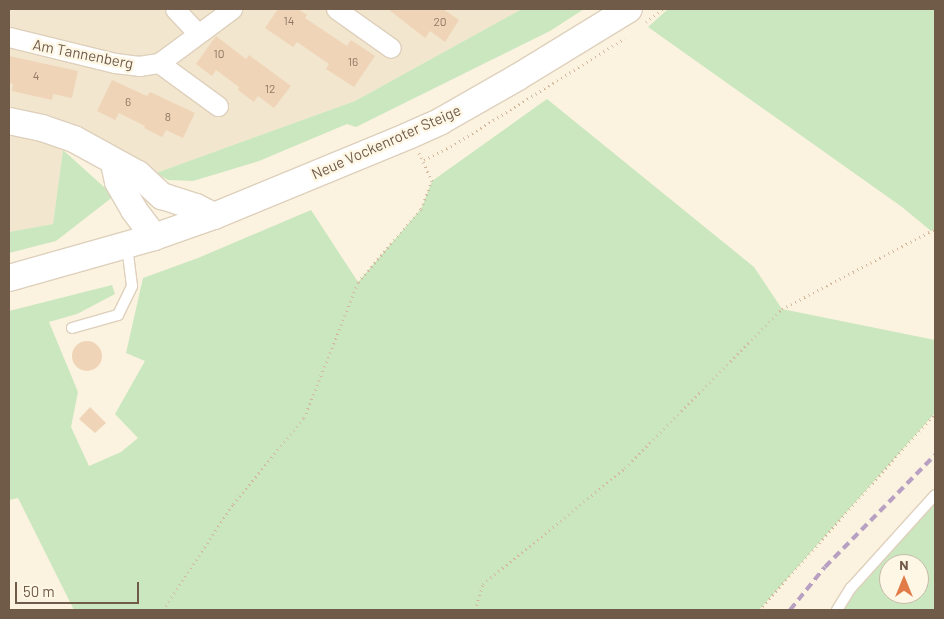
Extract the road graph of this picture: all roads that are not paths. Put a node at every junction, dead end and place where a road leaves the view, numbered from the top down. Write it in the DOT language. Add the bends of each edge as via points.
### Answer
graph roads {
  1 [pos="175,9"];
  2 [pos="232,9"];
  3 [pos="336,9"];
  4 [pos="636,16"];
  5 [pos="197,33"];
  6 [pos="9,37"];
  7 [pos="391,48"];
  8 [pos="159,63"];
  9 [pos="218,106"];
  10 [pos="9,121"];
  11 [pos="114,163"];
  12 [pos="162,196"];
  13 [pos="214,216"];
  14 [pos="154,237"];
  15 [pos="127,246"];
  16 [pos="9,278"];
  17 [pos="72,328"];
  18 [pos="935,495"];
  19 [pos="837,610"];
  1 -- 5 [label="street"];
  2 -- 5 [label="street"];
  3 -- 7 [label="street"];
  4 -- 13 [label="main road, Neue Vockenroter Steige" via="441,121"];
  5 -- 8 [label="street"];
  6 -- 8 [label="street, Am Tannenberg" via="115,63 139,66"];
  8 -- 9 [label="street"];
  10 -- 11 [label="main road" via="74,139"];
  11 -- 12 [label="main road" via="138,174"];
  11 -- 14 [label="main road" via="118,182"];
  12 -- 13 [label="main road"];
  12 -- 14 [label="main road" via="164,222"];
  13 -- 14 [label="main road, Neue Vockenroter Steige"];
  14 -- 15 [label="main road, Neue Vockenroter Steige"];
  15 -- 16 [label="main road, Neue Vockenroter Steige"];
  15 -- 17 [label="lane" via="132,286 118,314"];
  18 -- 19 [label="lane" via="851,588"];
}
